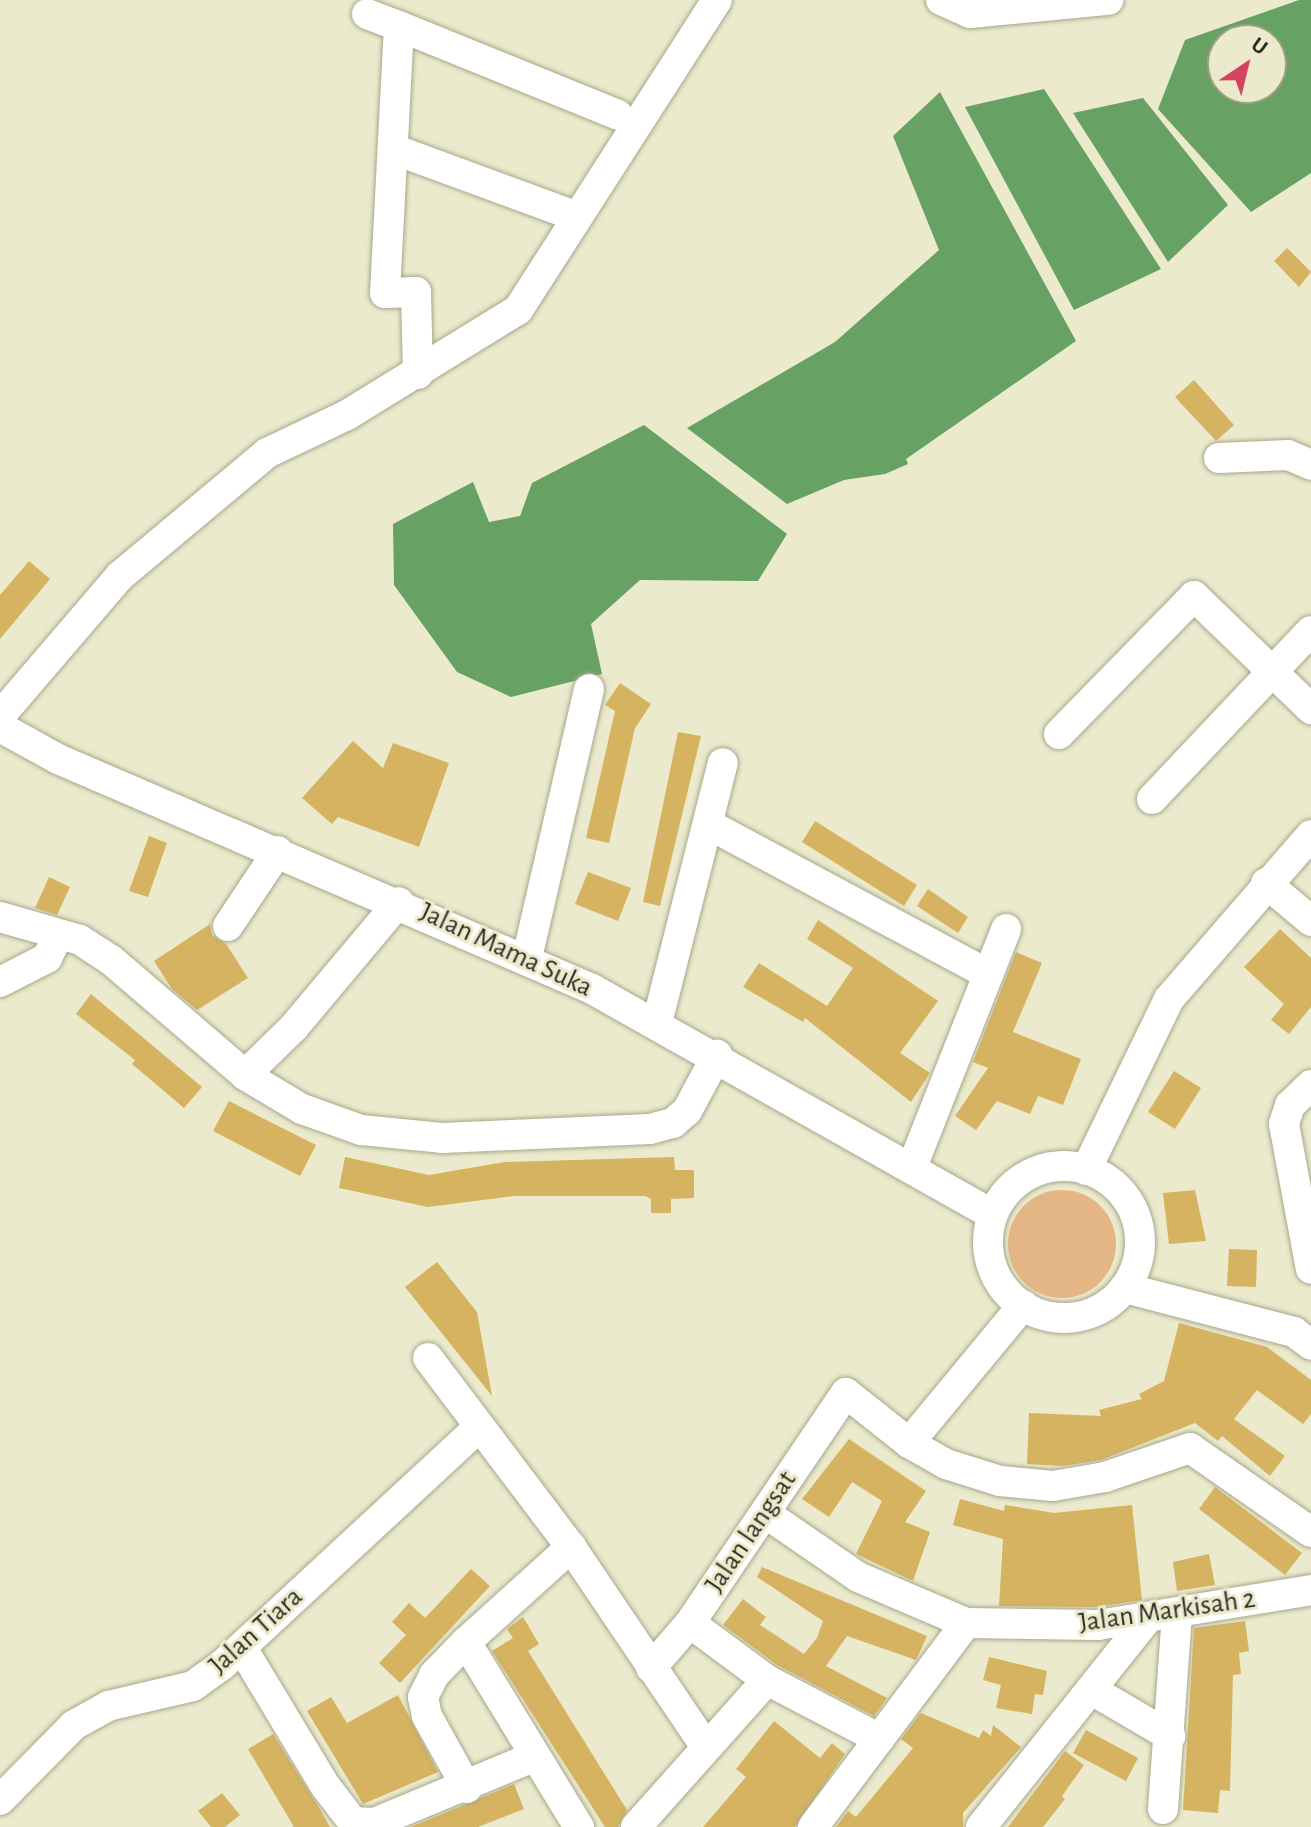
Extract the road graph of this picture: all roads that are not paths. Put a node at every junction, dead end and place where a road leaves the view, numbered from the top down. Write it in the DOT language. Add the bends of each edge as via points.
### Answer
graph roads {
  1 [pos="717,0"];
  2 [pos="941,0"];
  3 [pos="1108,0"];
  4 [pos="1068,2"];
  5 [pos="367,14"];
  6 [pos="399,26"];
  7 [pos="618,115"];
  8 [pos="393,149"];
  9 [pos="564,212"];
  10 [pos="418,374"];
  11 [pos="1219,458"];
  12 [pos="1311,465"];
  13 [pos="1311,631"];
  14 [pos="1273,672"];
  15 [pos="589,689"];
  16 [pos="1311,709"];
  17 [pos="0,716"];
  18 [pos="0,727"];
  19 [pos="1059,734"];
  20 [pos="723,763"];
  21 [pos="1152,799"];
  22 [pos="708,824"];
  23 [pos="1311,835"];
  24 [pos="278,851"];
  25 [pos="1266,883"];
  26 [pos="399,902"];
  27 [pos="0,917"];
  28 [pos="1311,921"];
  29 [pos="228,926"];
  30 [pos="1006,929"];
  31 [pos="58,935"];
  32 [pos="527,958"];
  33 [pos="988,974"];
  34 [pos="0,982"];
  35 [pos="657,1023"];
  36 [pos="717,1055"];
  37 [pos="245,1075"];
  38 [pos="1311,1085"];
  39 [pos="912,1167"];
  40 [pos="1086,1170"];
  41 [pos="992,1214"];
  42 [pos="1311,1269"];
  43 [pos="1125,1288"];
  44 [pos="1023,1305"];
  45 [pos="1305,1330"];
  46 [pos="428,1358"];
  47 [pos="478,1428"];
  48 [pos="909,1443"];
  49 [pos="765,1513"];
  50 [pos="1311,1532"];
  51 [pos="571,1547"];
  52 [pos="1311,1590"];
  53 [pos="1177,1613"];
  54 [pos="1147,1619"];
  55 [pos="690,1623"];
  56 [pos="966,1623"];
  57 [pos="466,1642"];
  58 [pos="242,1648"];
  59 [pos="651,1668"];
  60 [pos="767,1680"];
  61 [pos="1092,1690"];
  62 [pos="1170,1736"];
  63 [pos="880,1739"];
  64 [pos="706,1747"];
  65 [pos="533,1757"];
  66 [pos="467,1788"];
  67 [pos="0,1800"];
  68 [pos="1163,1809"];
  69 [pos="579,1827"];
  70 [pos="636,1827"];
  71 [pos="813,1827"];
  72 [pos="981,1827"];
  1 -- 10 [label="street" via="538,286 505,321"];
  2 -- 4 [label="street" via="970,13"];
  3 -- 4 [label="street"];
  5 -- 6 [label="street"];
  6 -- 7 [label="street"];
  6 -- 8 [label="street"];
  8 -- 9 [label="street"];
  8 -- 10 [label="street" via="385,293 416,292"];
  10 -- 17 [label="street" via="267,453 120,576"];
  11 -- 12 [label="street" via="1276,454"];
  13 -- 14 [label="street"];
  14 -- 16 [label="street"];
  14 -- 19 [label="street" via="1194,596"];
  14 -- 21 [label="street"];
  15 -- 32 [label="street"];
  18 -- 24 [label="street, Jalan Mama Suka" via="58,759"];
  20 -- 22 [label="street"];
  22 -- 33 [label="street"];
  22 -- 35 [label="street"];
  23 -- 25 [label="street"];
  24 -- 26 [label="street, Jalan Mama Suka"];
  24 -- 29 [label="street"];
  25 -- 28 [label="street"];
  25 -- 40 [label="street" via="1169,999"];
  26 -- 32 [label="street, Jalan Mama Suka"];
  26 -- 37 [label="street" via="294,1027"];
  27 -- 31 [label="street"];
  30 -- 33 [label="street"];
  31 -- 34 [label="street" via="47,958"];
  31 -- 37 [label="street" via="80,940 111,960"];
  32 -- 35 [label="street, Jalan Mama Suka"];
  33 -- 39 [label="street"];
  35 -- 36 [label="street, Jalan Mama Suka"];
  36 -- 37 [label="street" via="687,1111 673,1123 650,1129 471,1137 361,1130 302,1109"];
  36 -- 39 [label="street, Jalan Mama Suka"];
  38 -- 42 [label="street" via="1290,1105 1284,1124"];
  39 -- 41 [label="street, Jalan Mama Suka"];
  40 -- 41 [label="street" via="1058,1166 1030,1174 1008,1191"];
  40 -- 43 [label="street" via="1117,1188 1136,1219 1139,1255"];
  41 -- 44 [label="street" via="988,1244 994,1273"];
  43 -- 44 [label="street" via="1095,1311 1077,1317 1040,1314"];
  43 -- 45 [label="street"];
  44 -- 48 [label="street"];
  46 -- 47 [label="street"];
  47 -- 51 [label="street"];
  47 -- 58 [label="street, Jalan Tiara"];
  48 -- 49 [label="street, Jalan langsat" via="846,1393"];
  48 -- 50 [label="street" via="946,1464 1000,1481 1053,1486 1105,1477 1184,1448 1203,1453"];
  49 -- 55 [label="street, Jalan langsat"];
  49 -- 56 [label="street, Jalan Markisah 2" via="858,1577"];
  51 -- 57 [label="street"];
  51 -- 59 [label="street"];
  52 -- 53 [label="street, Jalan Markisah 2"];
  53 -- 54 [label="street, Jalan Markisah 2"];
  53 -- 62 [label="street"];
  54 -- 56 [label="street, Jalan Markisah 2" via="1098,1625"];
  54 -- 61 [label="street"];
  55 -- 59 [label="street, Jalan langsat"];
  55 -- 60 [label="street"];
  56 -- 63 [label="street"];
  57 -- 65 [label="street"];
  57 -- 66 [label="street" via="434,1675 423,1697 427,1716"];
  58 -- 66 [label="street" via="353,1822 374,1823"];
  58 -- 67 [label="street, Jalan Tiara" via="193,1686 108,1706 74,1725"];
  59 -- 64 [label="street"];
  60 -- 63 [label="street"];
  60 -- 64 [label="street"];
  61 -- 62 [label="street"];
  61 -- 72 [label="street"];
  62 -- 68 [label="street"];
  63 -- 71 [label="street"];
  64 -- 70 [label="street"];
  65 -- 66 [label="street"];
  65 -- 69 [label="street"];
}
